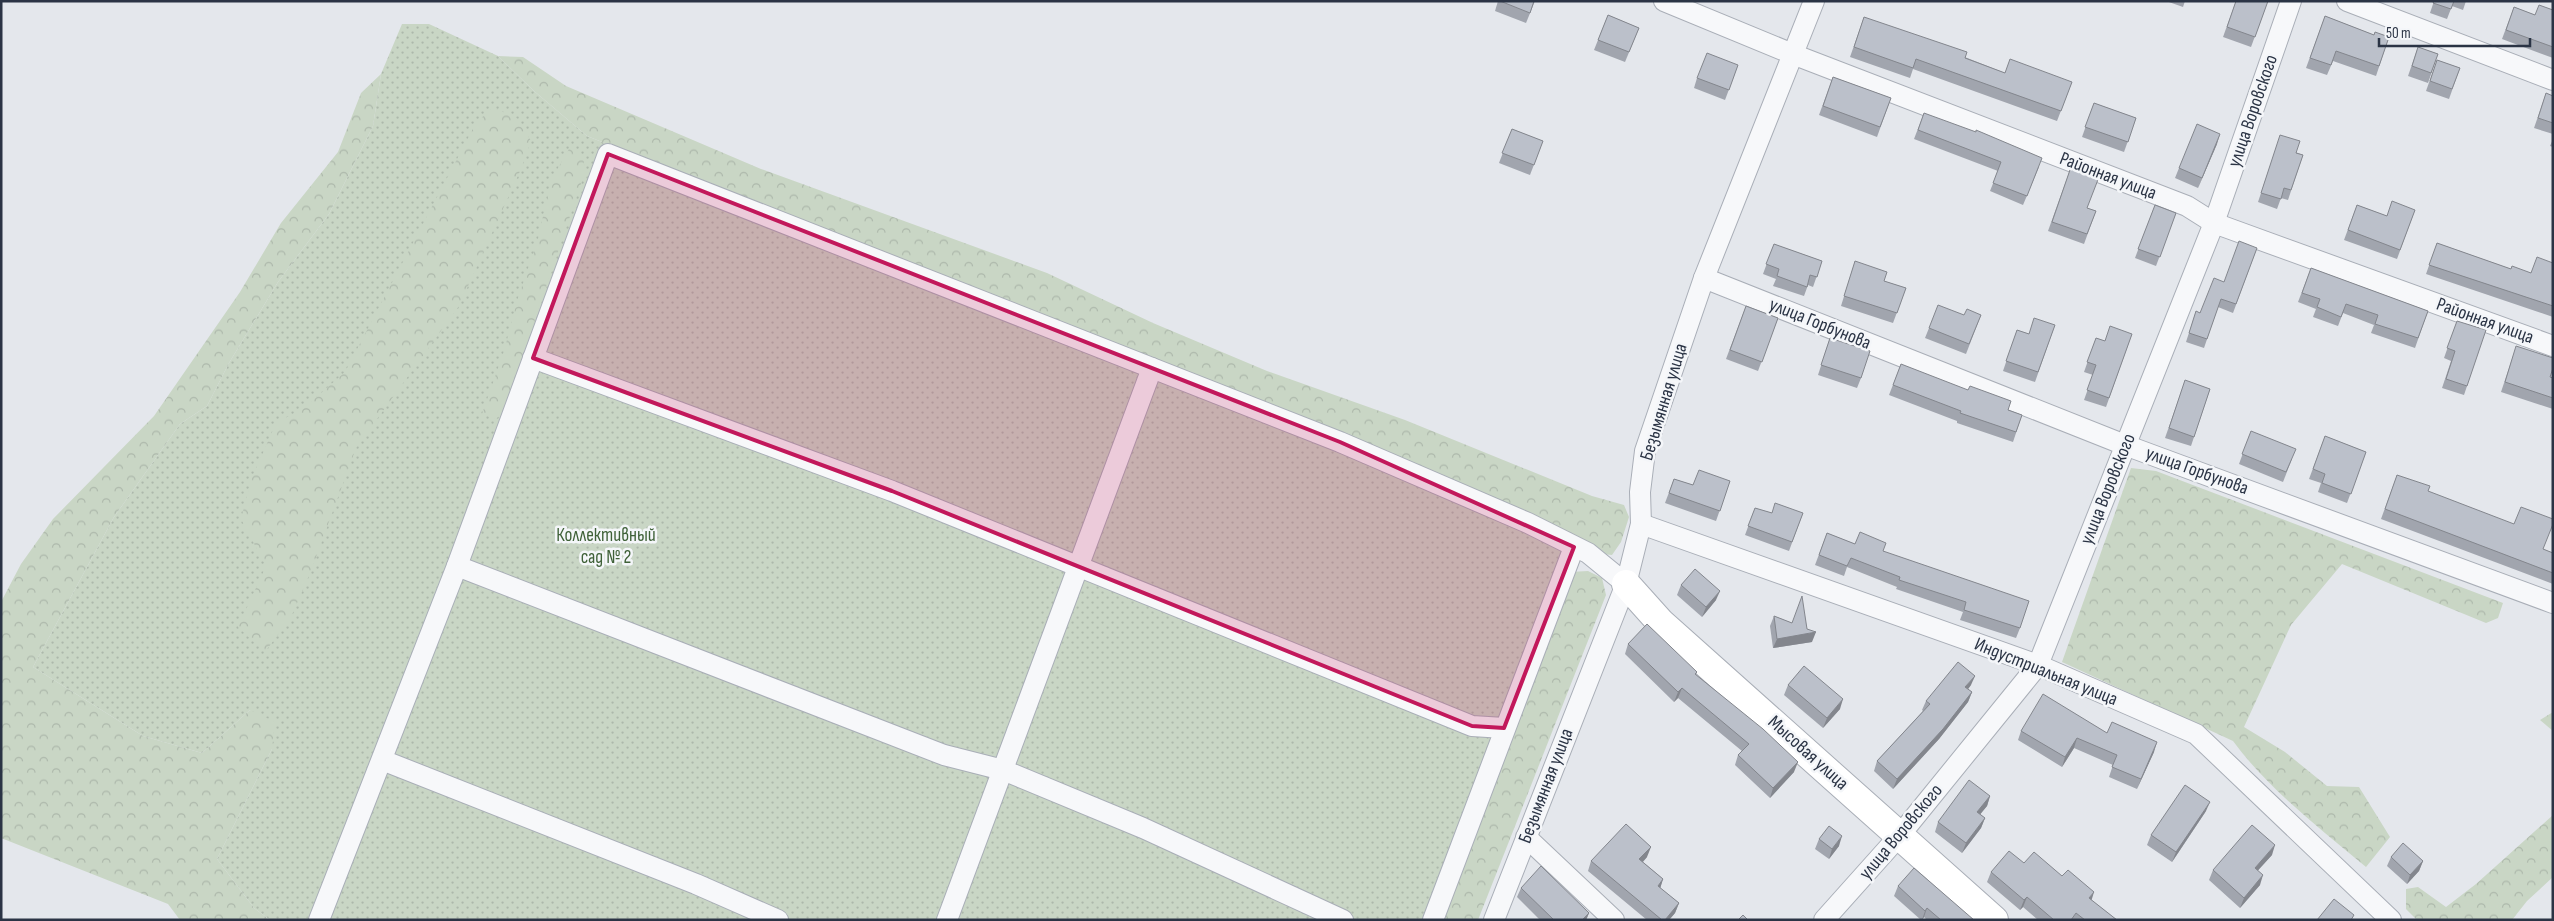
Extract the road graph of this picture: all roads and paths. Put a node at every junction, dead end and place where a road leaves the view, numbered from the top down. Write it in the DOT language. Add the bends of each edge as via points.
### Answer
graph roads {
  1 [pos="1664,1"];
  2 [pos="1814,1"];
  3 [pos="2291,1"];
  4 [pos="2347,1"];
  5 [pos="1795,55"];
  6 [pos="2553,80"];
  7 [pos="2214,223"];
  8 [pos="1704,278"];
  9 [pos="2553,346"];
  10 [pos="533,358"];
  11 [pos="1152,368"];
  12 [pos="2125,445"];
  13 [pos="1641,524"];
  14 [pos="1574,546"];
  15 [pos="457,566"];
  16 [pos="1077,566"];
  17 [pos="1626,584"];
  18 [pos="2553,603"];
  19 [pos="2038,665"];
  20 [pos="1504,728"];
  21 [pos="382,760"];
  22 [pos="1003,770"];
  23 [pos="1900,835"];
  24 [pos="1526,837"];
  25 [pos="319,920"];
  26 [pos="778,920"];
  27 [pos="947,920"];
  28 [pos="1343,920"];
  29 [pos="1433,920"];
  30 [pos="1494,920"];
  31 [pos="1614,920"];
  32 [pos="1824,920"];
  33 [pos="1994,920"];
  34 [pos="2391,920"];
  1 -- 5 [label="street, Районная улица"];
  2 -- 5 [label="street, Безымянная улица"];
  3 -- 7 [label="street, улица Воровского"];
  4 -- 6 [label="street"];
  5 -- 7 [label="street, Районная улица" via="2187,206"];
  5 -- 8 [label="street, Безымянная улица"];
  7 -- 9 [label="street, Районная улица"];
  7 -- 12 [label="street, улица Воровского"];
  8 -- 12 [label="street, улица Горбунова"];
  8 -- 13 [label="street, Безымянная улица" via="1645,451 1640,492"];
  10 -- 11 [label="street" via="608,154"];
  10 -- 15 [label="street"];
  10 -- 16 [label="street" via="892,491"];
  11 -- 14 [label="street" via="1340,442"];
  11 -- 16 [label="street"];
  12 -- 18 [label="street, улица Горбунова"];
  12 -- 19 [label="street, улица Воровского"];
  13 -- 17 [label="street, Безымянная улица"];
  13 -- 19 [label="street, Индустриальная улица"];
  14 -- 17 [label="street" via="1588,553"];
  14 -- 20 [label="street"];
  15 -- 21 [label="street"];
  15 -- 22 [label="street" via="944,755"];
  16 -- 20 [label="street" via="1472,726"];
  16 -- 22 [label="street"];
  17 -- 23 [label="street, Мысовая улица" via="1661,623"];
  17 -- 24 [label="street, Безымянная улица"];
  19 -- 23 [label="street, улица Воровского"];
  19 -- 34 [label="street, Индустриальная улица" via="2196,734"];
  20 -- 29 [label="street"];
  21 -- 25 [label="street"];
  21 -- 26 [label="street" via="696,884"];
  22 -- 27 [label="street"];
  22 -- 28 [label="street" via="1142,828"];
  23 -- 32 [label="street, улица Воровского"];
  23 -- 33 [label="street, Мысовая улица"];
  24 -- 30 [label="street, Безымянная улица"];
  24 -- 31 [label="street"];
}
